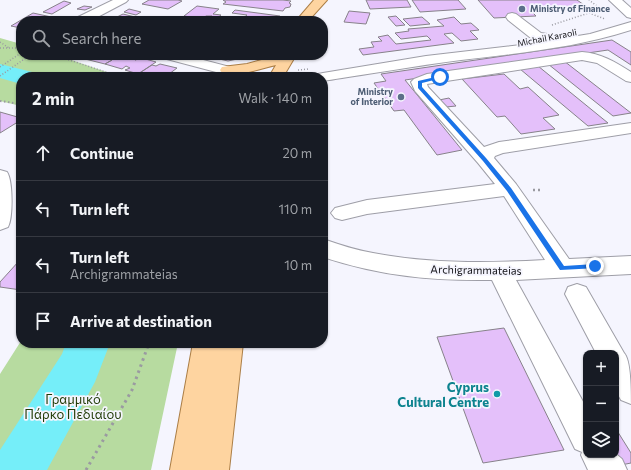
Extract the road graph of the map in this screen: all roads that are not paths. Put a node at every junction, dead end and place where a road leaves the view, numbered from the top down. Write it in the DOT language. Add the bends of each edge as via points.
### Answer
graph roads {
  1 [pos="122,0"];
  2 [pos="322,0"];
  3 [pos="615,0"];
  4 [pos="631,14"];
  5 [pos="89,16"];
  6 [pos="306,16"];
  7 [pos="316,16"];
  8 [pos="631,18"];
  9 [pos="611,26"];
  10 [pos="631,26"];
  11 [pos="546,33"];
  12 [pos="631,36"];
  13 [pos="517,44"];
  14 [pos="463,55"];
  15 [pos="188,60"];
  16 [pos="270,60"];
  17 [pos="274,60"];
  18 [pos="286,60"];
  19 [pos="227,70"];
  20 [pos="234,72"];
  21 [pos="267,72"];
  22 [pos="279,72"];
  23 [pos="328,76"];
  24 [pos="631,78"];
  25 [pos="631,128"];
  26 [pos="484,159"];
  27 [pos="0,176"];
  28 [pos="509,189"];
  29 [pos="342,213"];
  30 [pos="0,222"];
  31 [pos="328,249"];
  32 [pos="631,265"];
  33 [pos="563,268"];
  34 [pos="500,271"];
  35 [pos="577,294"];
  36 [pos="205,348"];
  37 [pos="229,348"];
  38 [pos="608,350"];
  39 [pos="619,368"];
  40 [pos="631,390"];
  41 [pos="583,432"];
  42 [pos="599,458"];
  43 [pos="186,470"];
  44 [pos="213,470"];
  45 [pos="611,470"];
  1 -- 5 [label="street"];
  2 -- 6 [label="main road"];
  2 -- 7 [label="main road" via="321,9"];
  3 -- 4 [label="street"];
  8 -- 11 [label="street, Michail Karaoli" via="612,25"];
  9 -- 10 [label="street, Michail Karaoli"];
  9 -- 12 [label="street"];
  9 -- 14 [label="street, Michail Karaoli" via="534,47"];
  11 -- 13 [label="street, Michail Karaoli"];
  11 -- 13 [label="street" via="537,36 506,17 522,40"];
  13 -- 14 [label="street, Michail Karaoli"];
  14 -- 23 [label="street, Michail Karaoli"];
  15 -- 19 [label="street"];
  16 -- 19 [label="main road" via="248,68"];
  17 -- 21 [label="main road"];
  18 -- 22 [label="main road"];
  19 -- 20 [label="street"];
  24 -- 26 [label="street" via="600,58 582,56 419,82 420,88"];
  25 -- 26 [label="street" via="499,148 486,153"];
  26 -- 28 [label="street"];
  27 -- 30 [label="street"];
  28 -- 29 [label="street" via="367,207"];
  28 -- 33 [label="street"];
  31 -- 34 [label="street, Archigrammateias" via="381,264 422,269"];
  32 -- 33 [label="street, Archigrammateias"];
  33 -- 34 [label="street, Archigrammateias"];
  34 -- 41 [label="street"];
  35 -- 38 [label="street"];
  36 -- 43 [label="main road"];
  37 -- 44 [label="main road"];
  39 -- 40 [label="street"];
  42 -- 45 [label="street"];
}
